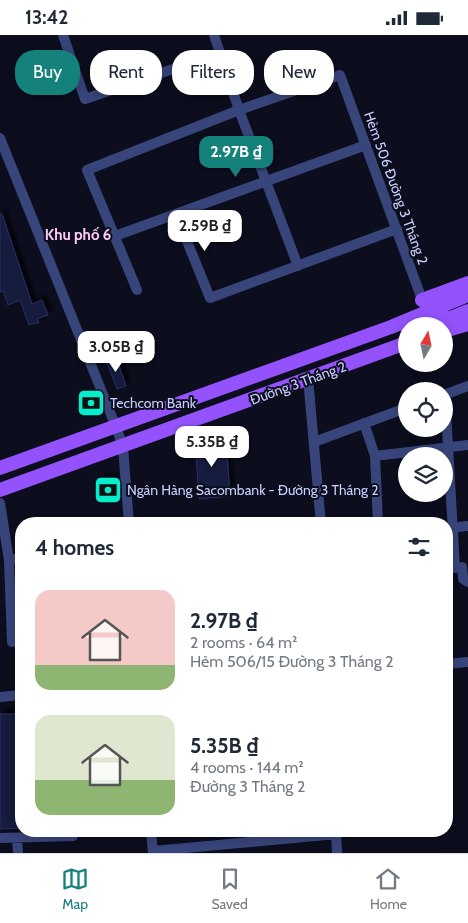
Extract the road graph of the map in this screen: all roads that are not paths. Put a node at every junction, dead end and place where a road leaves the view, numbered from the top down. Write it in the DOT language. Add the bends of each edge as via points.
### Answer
graph roads {
  1 [pos="63,35"];
  2 [pos="214,35"];
  3 [pos="219,50"];
  4 [pos="172,69"];
  5 [pos="234,95"];
  6 [pos="239,110"];
  7 [pos="0,138"];
  8 [pos="366,145"];
  9 [pos="265,180"];
  10 [pos="176,214"];
  11 [pos="396,229"];
  12 [pos="115,237"];
  13 [pos="298,266"];
  14 [pos="468,283"];
  15 [pos="137,290"];
  16 [pos="468,295"];
  17 [pos="424,305"];
  18 [pos="468,311"];
  19 [pos="453,321"];
  20 [pos="468,324"];
  21 [pos="453,325"];
  22 [pos="391,327"];
  23 [pos="398,327"];
  24 [pos="398,345"];
  25 [pos="308,379"];
  26 [pos="468,386"];
  27 [pos="453,392"];
  28 [pos="398,411"];
  29 [pos="364,423"];
  30 [pos="116,427"];
  31 [pos="447,437"];
  32 [pos="314,441"];
  33 [pos="468,445"];
  34 [pos="123,447"];
  35 [pos="448,447"];
  36 [pos="398,453"];
  37 [pos="375,456"];
  38 [pos="0,468"];
  39 [pos="0,490"];
  40 [pos="449,502"];
  41 [pos="0,503"];
  42 [pos="128,517"];
  43 [pos="320,517"];
  44 [pos="378,517"];
  45 [pos="450,517"];
  46 [pos="468,526"];
  47 [pos="453,528"];
  48 [pos="453,543"];
  49 [pos="15,558"];
  50 [pos="9,560"];
  51 [pos="468,582"];
  52 [pos="12,642"];
  53 [pos="468,662"];
  54 [pos="453,663"];
  55 [pos="15,696"];
  56 [pos="0,697"];
  57 [pos="46,837"];
  58 [pos="152,837"];
  59 [pos="297,837"];
  60 [pos="336,837"];
  61 [pos="0,838"];
  62 [pos="18,838"];
  63 [pos="153,852"];
  64 [pos="18,853"];
  65 [pos="337,853"];
  1 -- 4 [label="street" via="85,99"];
  2 -- 3 [label="street"];
  5 -- 6 [label="street"];
  6 -- 8 [label="street, Hẻm 506 Đường 3 Tháng 2" via="340,75"];
  6 -- 9 [label="street"];
  6 -- 12 [label="street" via="87,170"];
  7 -- 30 [label="street"];
  8 -- 9 [label="street"];
  8 -- 11 [label="street, Hẻm 506 Đường 3 Tháng 2"];
  9 -- 10 [label="street"];
  9 -- 13 [label="street"];
  10 -- 12 [label="street"];
  10 -- 13 [label="street" via="210,299"];
  11 -- 13 [label="street"];
  11 -- 17 [label="street, Hẻm 506 Đường 3 Tháng 2"];
  12 -- 15 [label="street"];
  14 -- 17 [label="main road, Đường 3 Tháng 2"];
  16 -- 17 [label="main road, Đường 3 Tháng 2"];
  17 -- 22 [label="main road, Đường 3 Tháng 2"];
  18 -- 19 [label="main road"];
  20 -- 21 [label="main road, Đường 3 Tháng 2"];
  22 -- 23 [label="main road, Đường 3 Tháng 2"];
  22 -- 30 [label="main road, Đường 3 Tháng 2"];
  24 -- 25 [label="main road, Đường 3 Tháng 2"];
  25 -- 32 [label="street"];
  25 -- 34 [label="main road, Đường 3 Tháng 2"];
  26 -- 27 [label="street"];
  28 -- 29 [label="street"];
  29 -- 32 [label="street"];
  29 -- 37 [label="street"];
  30 -- 34 [label="street"];
  30 -- 38 [label="main road, Đường 3 Tháng 2"];
  31 -- 35 [label="street"];
  32 -- 43 [label="street"];
  33 -- 35 [label="street"];
  34 -- 39 [label="main road, Đường 3 Tháng 2"];
  34 -- 42 [label="street"];
  36 -- 37 [label="street"];
  37 -- 44 [label="street"];
  40 -- 45 [label="street"];
  41 -- 50 [label="street"];
  46 -- 47 [label="street"];
  48 -- 51 [label="street" via="458,568"];
  49 -- 50 [label="street"];
  50 -- 52 [label="street"];
  53 -- 54 [label="street"];
  55 -- 56 [label="street"];
  57 -- 62 [label="street"];
  58 -- 63 [label="street"];
  59 -- 63 [label="street"];
  60 -- 65 [label="street"];
  61 -- 62 [label="street"];
  62 -- 64 [label="street"];
}
